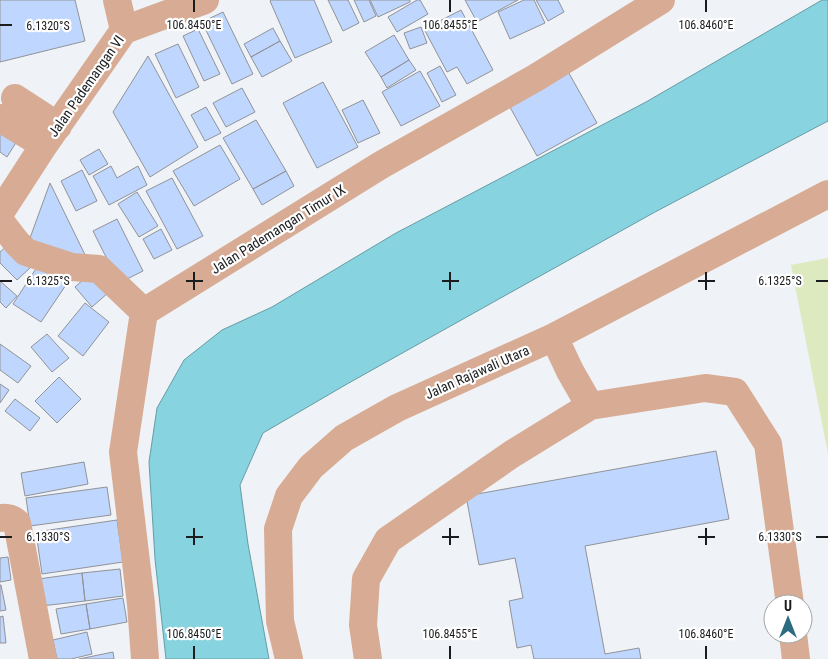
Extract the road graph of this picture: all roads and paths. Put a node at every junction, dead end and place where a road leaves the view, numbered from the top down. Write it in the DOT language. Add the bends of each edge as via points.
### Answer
graph roads {
  1 [pos="117,0"];
  2 [pos="205,0"];
  3 [pos="661,0"];
  4 [pos="124,30"];
  5 [pos="8,108"];
  6 [pos="51,136"];
  7 [pos="828,194"];
  8 [pos="0,213"];
  9 [pos="0,220"];
  10 [pos="144,312"];
  11 [pos="554,337"];
  12 [pos="590,406"];
  13 [pos="0,518"];
  14 [pos="789,594"];
  15 [pos="794,644"];
  16 [pos="43,659"];
  17 [pos="145,659"];
  18 [pos="289,659"];
  19 [pos="368,659"];
  20 [pos="796,659"];
  1 -- 4 [label="street"];
  2 -- 4 [label="street, Jalan Pademangan VI"];
  3 -- 10 [label="street, Jalan Pademangan Timur IX" via="538,77 381,165"];
  4 -- 6 [label="street, Jalan Pademangan VI"];
  5 -- 6 [label="street"];
  6 -- 8 [label="street, Jalan Pademangan VI"];
  7 -- 11 [label="street, Jalan Rajawali Utara"];
  9 -- 10 [label="street" via="26,252 72,267 99,269"];
  10 -- 17 [label="street" via="123,452"];
  11 -- 12 [label="street"];
  11 -- 18 [label="street, Jalan Rajawali Utara" via="397,408 344,438 311,467 289,496 278,530 280,621"];
  12 -- 14 [label="street" via="705,388 734,392 768,444"];
  12 -- 19 [label="street" via="512,454 388,540 366,579 363,625"];
  13 -- 16 [label="street" via="7,517 17,523"];
  15 -- 20 [label="street"];
}
